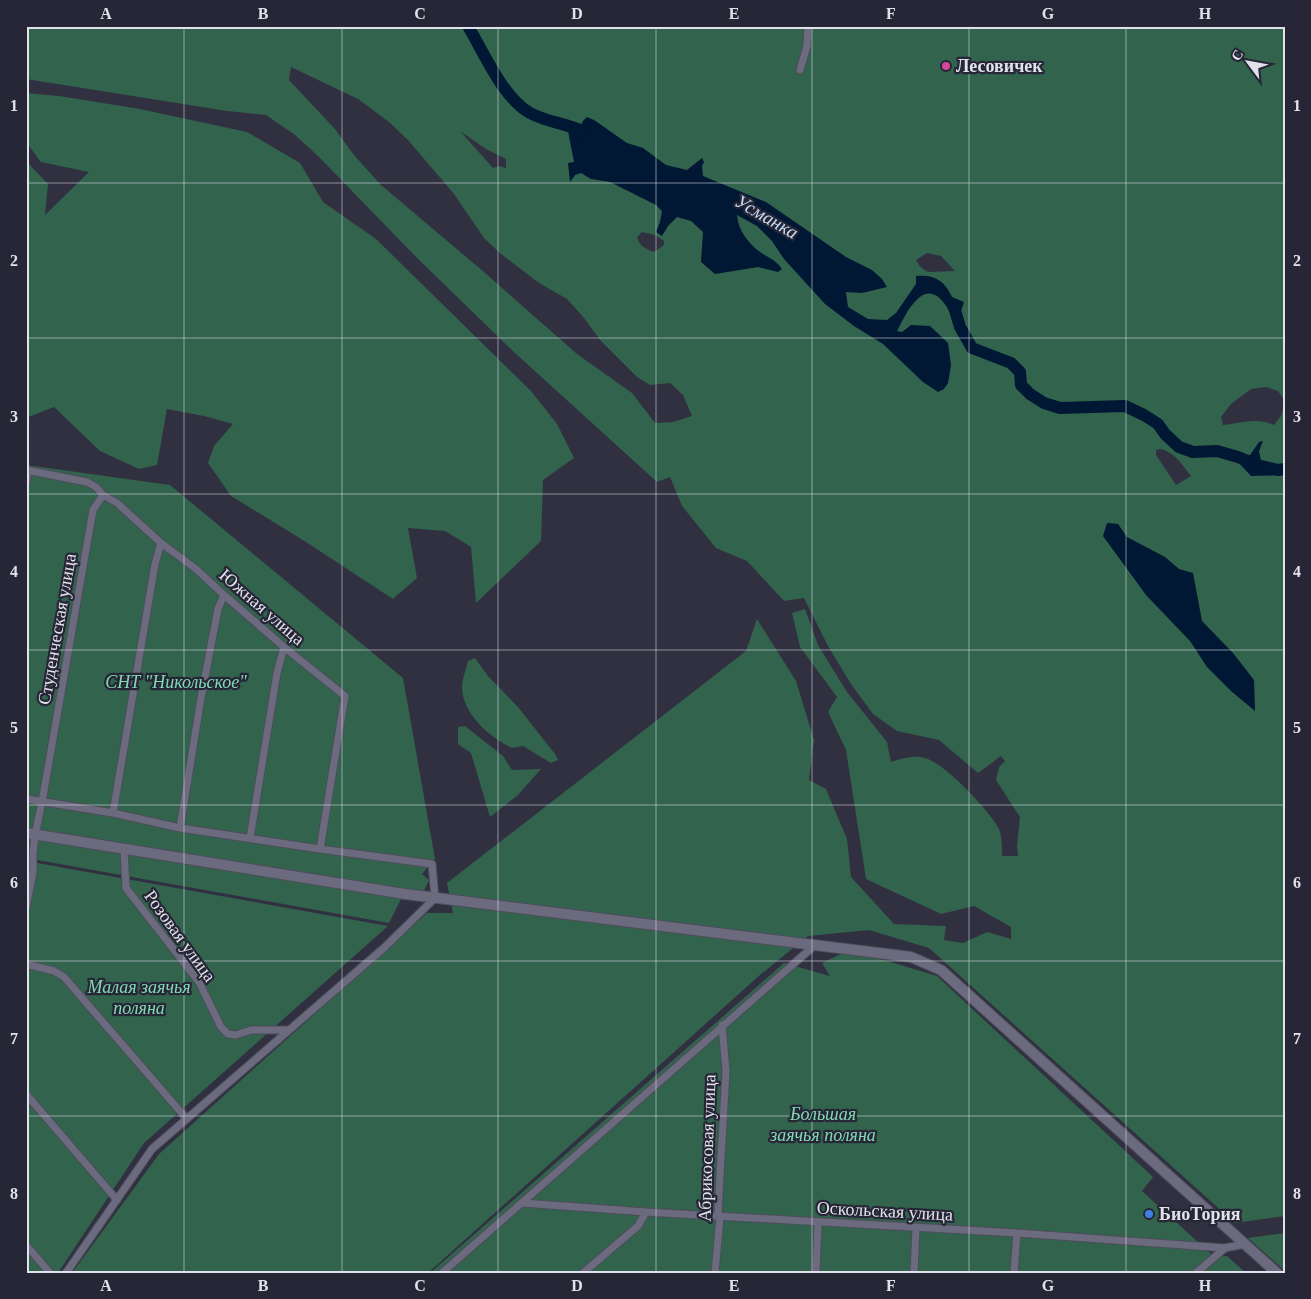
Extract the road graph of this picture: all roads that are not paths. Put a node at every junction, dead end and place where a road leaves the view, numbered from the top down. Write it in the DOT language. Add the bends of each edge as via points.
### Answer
graph roads {
  1 [pos="808,26"];
  2 [pos="800,70"];
  3 [pos="27,471"];
  4 [pos="26,482"];
  5 [pos="104,495"];
  6 [pos="161,543"];
  7 [pos="224,595"];
  8 [pos="284,646"];
  9 [pos="26,799"];
  10 [pos="42,802"];
  11 [pos="113,813"];
  12 [pos="180,828"];
  13 [pos="31,834"];
  14 [pos="250,838"];
  15 [pos="124,849"];
  16 [pos="320,849"];
  17 [pos="435,898"];
  18 [pos="26,908"];
  19 [pos="815,945"];
  20 [pos="26,964"];
  21 [pos="722,1025"];
  22 [pos="289,1030"];
  23 [pos="26,1094"];
  24 [pos="186,1118"];
  25 [pos="117,1200"];
  26 [pos="523,1203"];
  27 [pos="646,1212"];
  28 [pos="720,1217"];
  29 [pos="818,1223"];
  30 [pos="916,1228"];
  31 [pos="1017,1233"];
  32 [pos="1245,1244"];
  33 [pos="26,1245"];
  34 [pos="1225,1248"];
  35 [pos="50,1273"];
  36 [pos="66,1273"];
  37 [pos="442,1273"];
  38 [pos="583,1273"];
  39 [pos="715,1273"];
  40 [pos="816,1273"];
  41 [pos="914,1273"];
  42 [pos="1014,1273"];
  43 [pos="1196,1273"];
  44 [pos="1277,1273"];
  1 -- 2 [label="street" via="807,46"];
  3 -- 4 [label="street"];
  3 -- 5 [label="street, Южная улица" via="87,482"];
  5 -- 6 [label="street, Южная улица"];
  5 -- 10 [label="street, Студенческая улица" via="93,510"];
  6 -- 7 [label="street, Южная улица"];
  6 -- 11 [label="street" via="151,583"];
  7 -- 8 [label="street, Южная улица"];
  7 -- 12 [label="street" via="218,609 201,698"];
  8 -- 14 [label="street"];
  8 -- 16 [label="street, Южная улица" via="345,696"];
  9 -- 10 [label="street"];
  10 -- 11 [label="street"];
  10 -- 13 [label="street, Студенческая улица"];
  11 -- 12 [label="street"];
  12 -- 14 [label="street"];
  13 -- 15 [label="street"];
  13 -- 18 [label="street, Студенческая улица" via="33,872"];
  14 -- 16 [label="street"];
  15 -- 17 [label="street"];
  15 -- 22 [label="street, Розовая улица" via="126,888 199,982 220,1027 228,1034 236,1035 251,1030"];
  16 -- 17 [label="street" via="432,864"];
  17 -- 19 [label="street"];
  17 -- 22 [label="street" via="385,947"];
  19 -- 21 [label="street"];
  19 -- 32 [label="street" via="911,957 941,970"];
  20 -- 24 [label="street" via="64,977"];
  21 -- 26 [label="street"];
  21 -- 28 [label="street, Абрикосовая улица" via="726,1071"];
  22 -- 24 [label="street"];
  23 -- 25 [label="street"];
  24 -- 25 [label="street" via="152,1149"];
  25 -- 36 [label="street"];
  26 -- 27 [label="street, Оскольская улица"];
  26 -- 37 [label="street"];
  27 -- 28 [label="street, Оскольская улица"];
  27 -- 38 [label="street" via="638,1226"];
  28 -- 29 [label="street, Оскольская улица"];
  28 -- 39 [label="street, Абрикосовая улица"];
  29 -- 30 [label="street, Оскольская улица"];
  29 -- 40 [label="street"];
  30 -- 31 [label="street, Оскольская улица"];
  30 -- 41 [label="street"];
  31 -- 34 [label="street, Оскольская улица"];
  31 -- 42 [label="street"];
  32 -- 34 [label="street, Оскольская улица"];
  32 -- 44 [label="street"];
  33 -- 35 [label="street"];
  34 -- 43 [label="street"];
}
